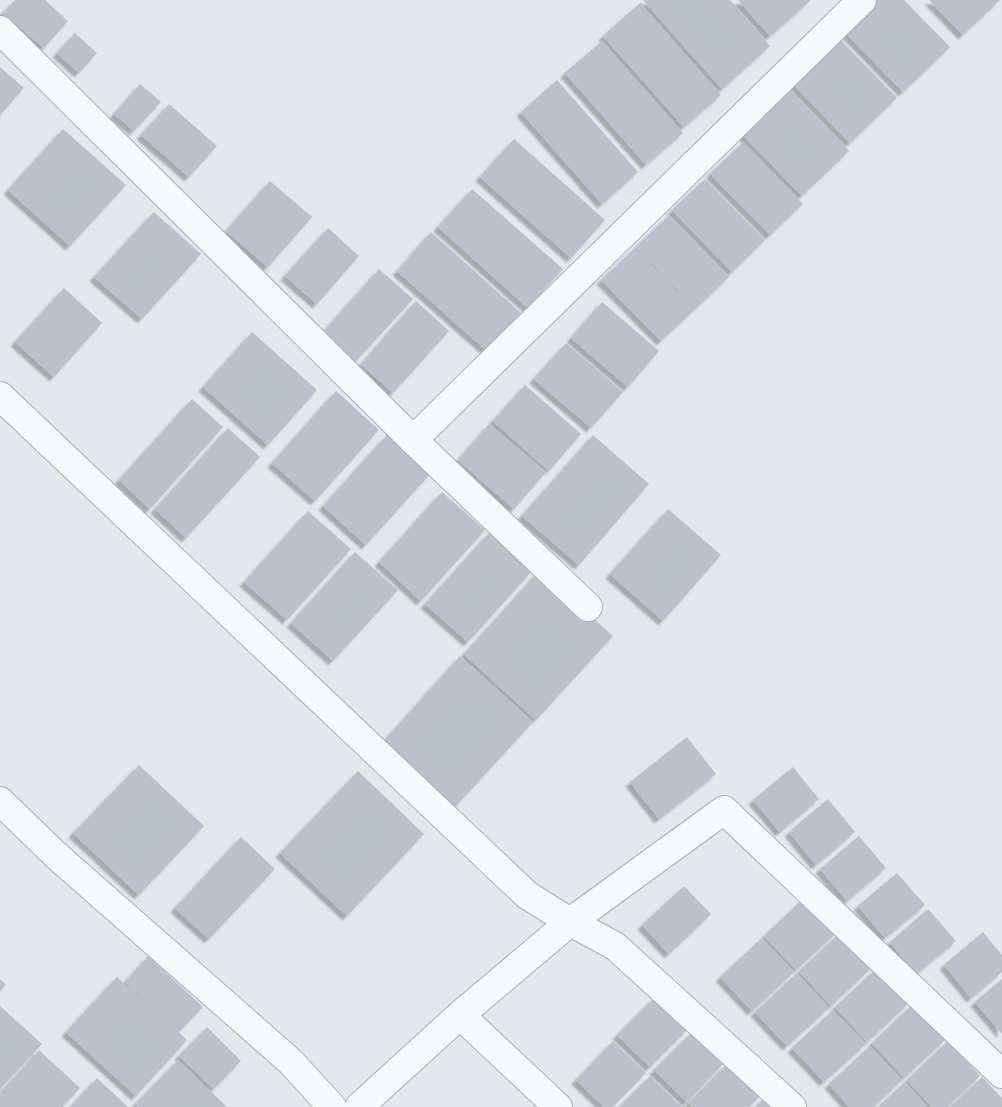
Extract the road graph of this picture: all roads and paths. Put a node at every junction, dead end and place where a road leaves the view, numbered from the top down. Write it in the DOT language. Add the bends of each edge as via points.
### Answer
graph roads {
  1 [pos="862,0"];
  2 [pos="0,30"];
  3 [pos="0,396"];
  4 [pos="413,440"];
  5 [pos="588,607"];
  6 [pos="0,801"];
  7 [pos="570,922"];
  8 [pos="460,1015"];
  9 [pos="1002,1074"];
  10 [pos="332,1107"];
  11 [pos="358,1107"];
  12 [pos="558,1107"];
  13 [pos="792,1107"];
  1 -- 4 [label="street"];
  2 -- 4 [label="street"];
  3 -- 7 [label="street" via="527,895"];
  4 -- 5 [label="street"];
  6 -- 10 [label="street" via="58,857 291,1062"];
  7 -- 8 [label="street"];
  7 -- 9 [label="street" via="724,810"];
  7 -- 13 [label="street" via="615,946"];
  8 -- 11 [label="street"];
  8 -- 12 [label="street"];
}
